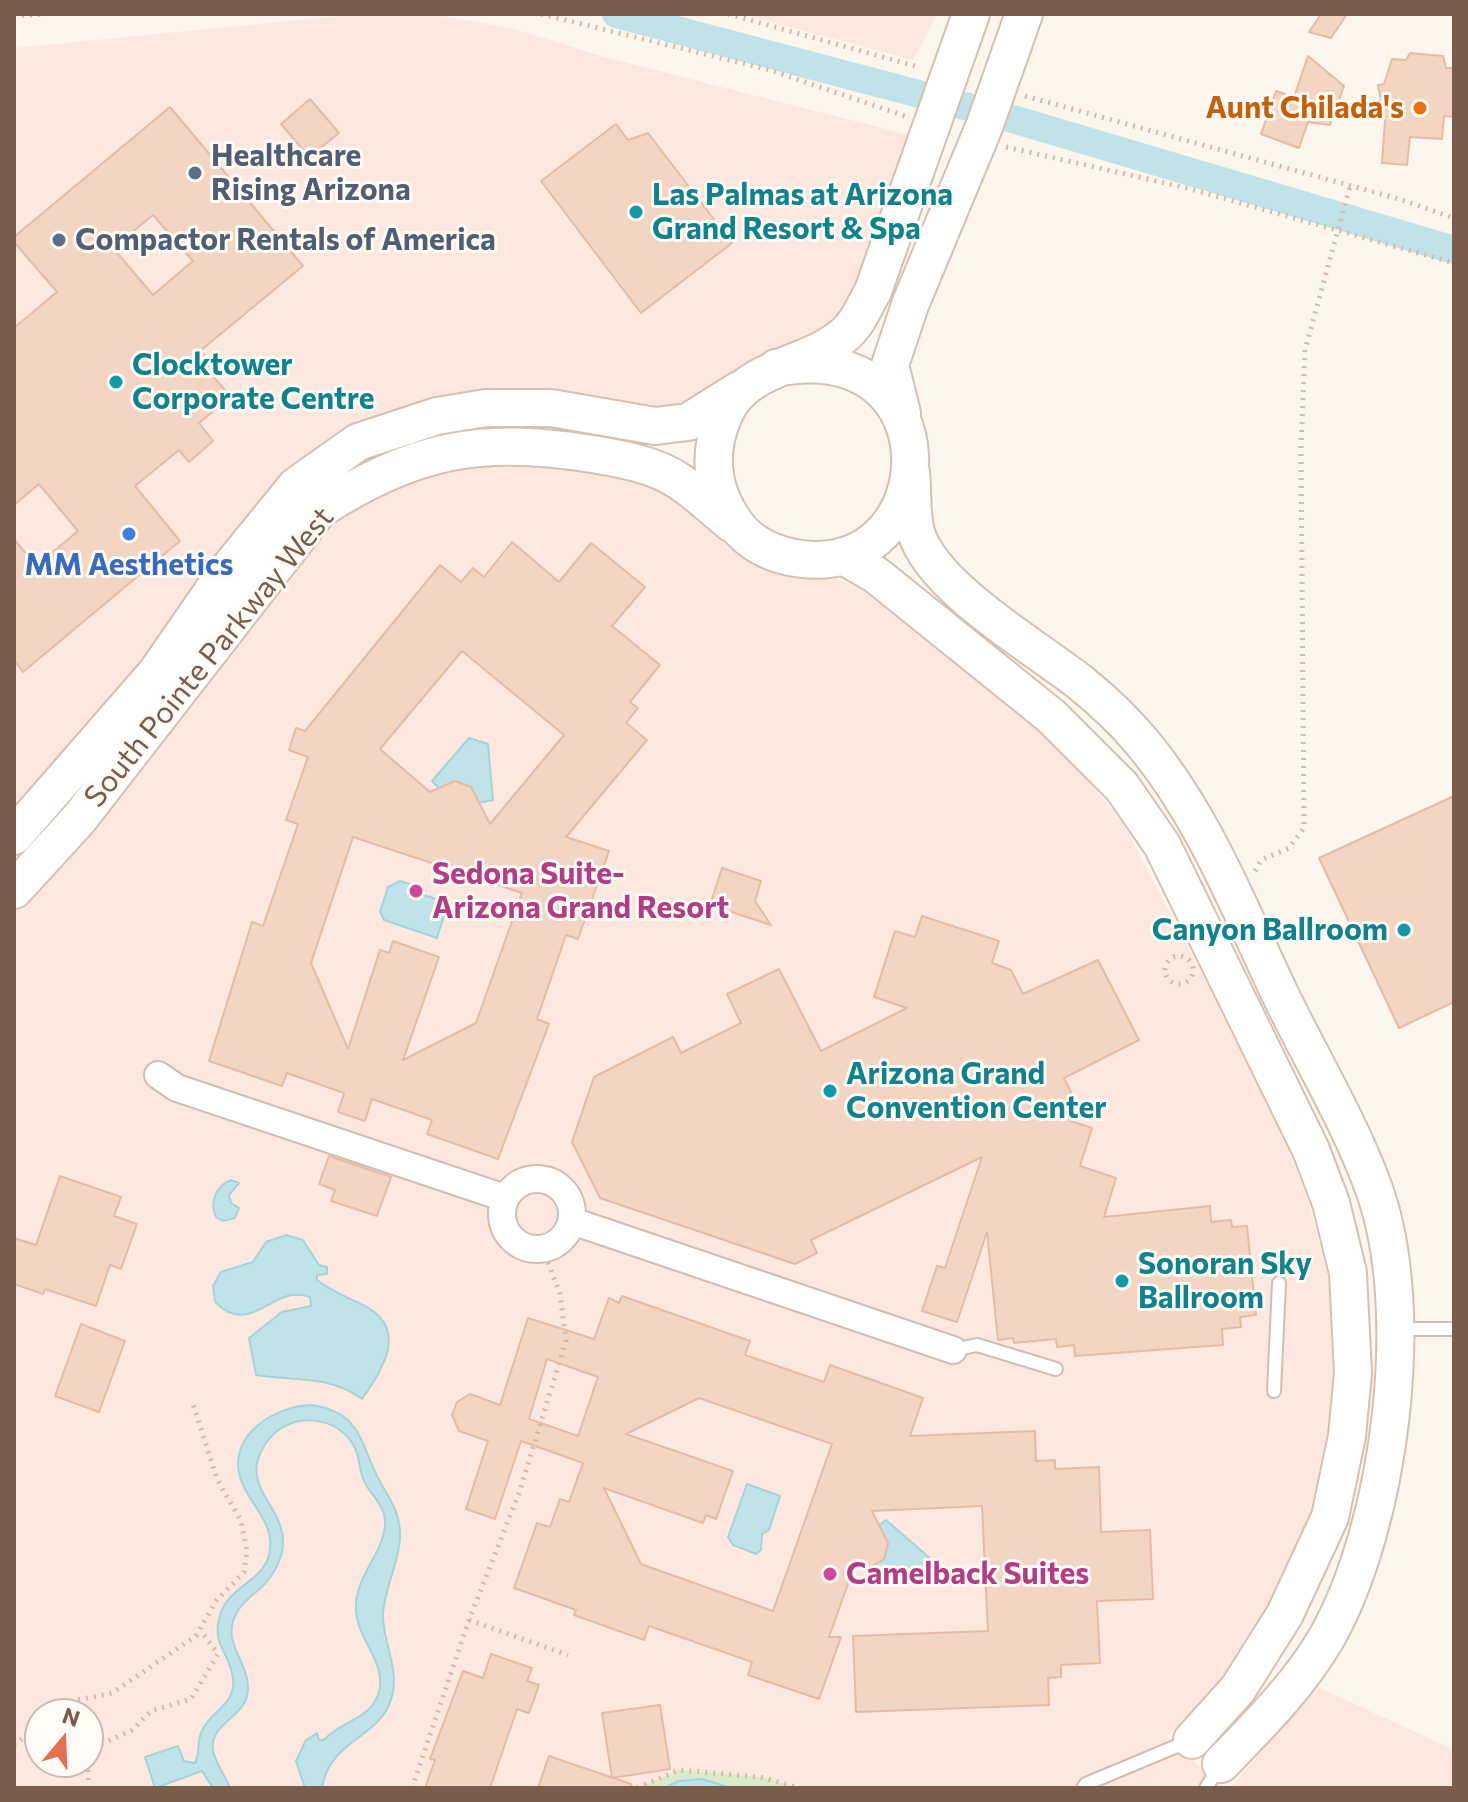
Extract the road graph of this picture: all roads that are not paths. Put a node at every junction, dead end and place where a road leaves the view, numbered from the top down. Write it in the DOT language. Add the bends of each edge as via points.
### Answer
graph roads {
  1 [pos="971,14"];
  2 [pos="1024,14"];
  3 [pos="761,376"];
  4 [pos="907,430"];
  5 [pos="911,472"];
  6 [pos="740,530"];
  7 [pos="843,556"];
  8 [pos="14,836"];
  9 [pos="14,890"];
  10 [pos="158,1075"];
  11 [pos="505,1198"];
  12 [pos="572,1221"];
  13 [pos="1279,1283"];
  14 [pos="1454,1329"];
  15 [pos="1394,1330"];
  16 [pos="953,1350"];
  17 [pos="1056,1369"];
  18 [pos="1274,1391"];
  19 [pos="1192,1740"];
  20 [pos="1214,1776"];
  21 [pos="1083,1788"];
  1 -- 3 [label="street, South Pointe Parkway West" via="873,291 854,326 841,339"];
  2 -- 4 [label="street" via="890,365"];
  3 -- 4 [label="street" via="808,362 839,365 868,379 892,401"];
  3 -- 6 [label="street" via="726,410 714,440 722,504"];
  3 -- 8 [label="street, South Pointe Parkway West" via="688,422 655,426 551,408 486,408 437,416 358,442 296,486 226,572 156,673"];
  4 -- 5 [label="street"];
  5 -- 7 [label="street" via="890,524"];
  5 -- 15 [label="street" via="916,532 931,560 1019,640 1083,684 1139,740 1213,849 1375,1191 1390,1254"];
  6 -- 7 [label="street" via="788,558"];
  6 -- 9 [label="street, South Pointe Parkway West" via="678,480 650,466 538,445 485,445 368,478 319,510 79,819"];
  7 -- 19 [label="street" via="876,575 1051,716 1105,766 1136,806 1162,845 1311,1150 1331,1203 1348,1273 1353,1373 1347,1436 1330,1517 1285,1614 1246,1677"];
  10 -- 11 [label="street" via="177,1088"];
  11 -- 12 [label="street" via="523,1181 550,1181 571,1201"];
  11 -- 12 [label="street" via="502,1220 522,1245 543,1249 562,1239"];
  12 -- 16 [label="street"];
  13 -- 18 [label="lane"];
  14 -- 15 [label="lane"];
  15 -- 20 [label="street" via="1396,1376 1372,1528 1327,1637 1268,1716"];
  16 -- 17 [label="lane" via="977,1345"];
  19 -- 21 [label="lane"];
}
